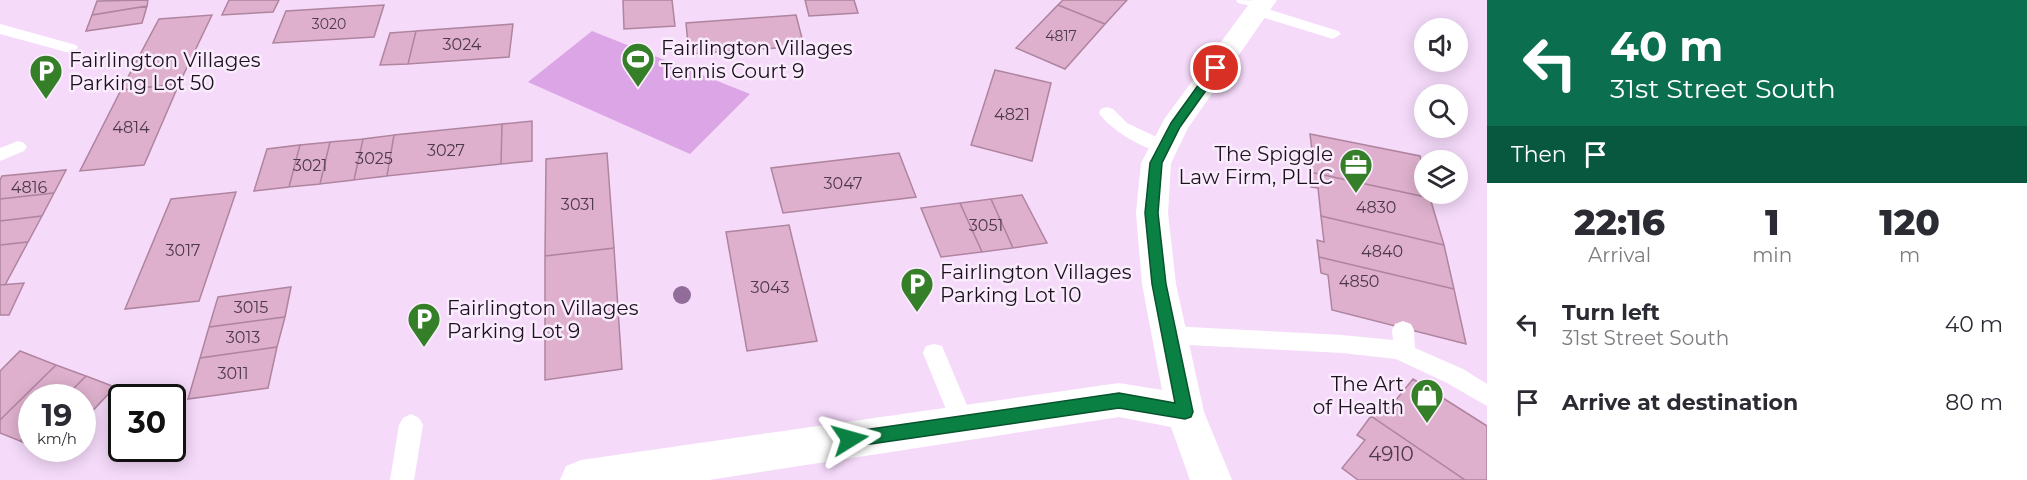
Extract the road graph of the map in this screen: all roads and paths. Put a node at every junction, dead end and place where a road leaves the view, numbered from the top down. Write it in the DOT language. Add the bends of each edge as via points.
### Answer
graph roads {
  1 [pos="1257,4"];
  2 [pos="0,29"];
  3 [pos="1333,34"];
  4 [pos="70,48"];
  5 [pos="1107,113"];
  6 [pos="18,147"];
  7 [pos="1163,147"];
  8 [pos="0,155"];
  9 [pos="1403,330"];
  10 [pos="1169,336"];
  11 [pos="934,353"];
  12 [pos="1405,354"];
  13 [pos="1487,396"];
  14 [pos="1185,412"];
  15 [pos="962,422"];
  16 [pos="411,425"];
  17 [pos="402,480"];
  18 [pos="581,480"];
  19 [pos="1211,480"];
  1 -- 3 [label="lane"];
  1 -- 7 [label="street"];
  2 -- 4 [label="lane"];
  5 -- 7 [label="lane" via="1121,127"];
  6 -- 8 [label="lane"];
  7 -- 10 [label="street" via="1156,163 1152,213"];
  9 -- 12 [label="lane"];
  10 -- 12 [label="lane" via="1342,344"];
  10 -- 14 [label="street"];
  11 -- 15 [label="lane"];
  12 -- 13 [label="lane" via="1455,376"];
  14 -- 15 [label="street" via="1119,400"];
  14 -- 19 [label="street"];
  15 -- 18 [label="street"];
  16 -- 17 [label="lane"];
}
